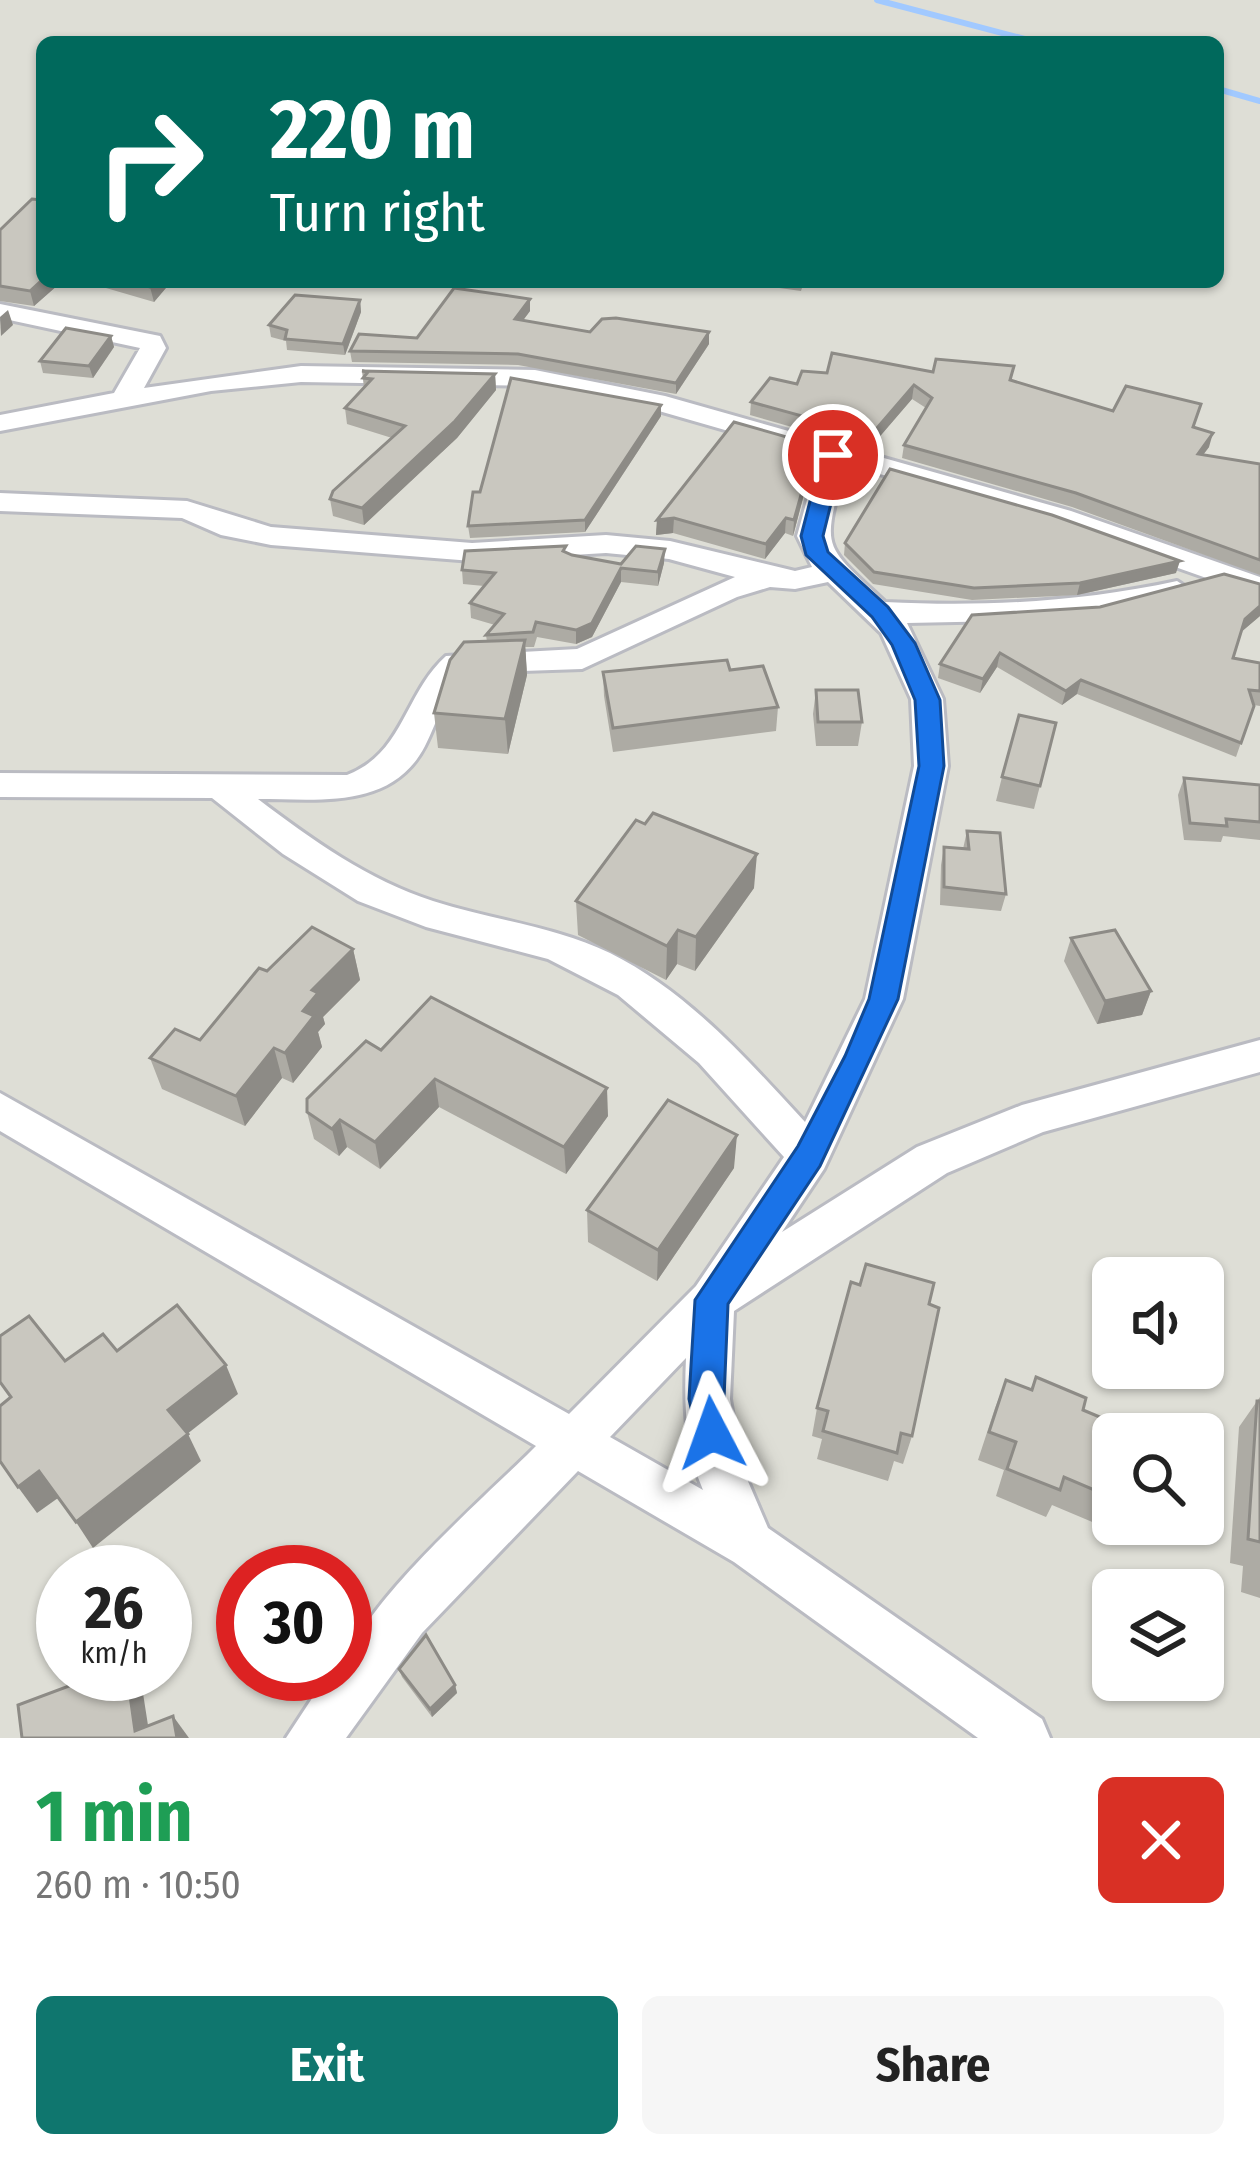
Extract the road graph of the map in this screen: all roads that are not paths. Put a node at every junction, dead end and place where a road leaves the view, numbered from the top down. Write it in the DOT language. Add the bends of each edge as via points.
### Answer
graph roads {
  1 [pos="0,311"];
  2 [pos="124,399"];
  3 [pos="0,423"];
  4 [pos="833,455"];
  5 [pos="0,502"];
  6 [pos="832,572"];
  7 [pos="1219,572"];
  8 [pos="769,577"];
  9 [pos="1260,586"];
  10 [pos="880,612"];
  11 [pos="0,785"];
  12 [pos="224,790"];
  13 [pos="1260,1055"];
  14 [pos="0,1110"];
  15 [pos="809,1156"];
  16 [pos="712,1300"];
  17 [pos="575,1445"];
  18 [pos="751,1545"];
  19 [pos="313,1738"];
  20 [pos="1023,1738"];
  1 -- 2 [label="street" via="151,341"];
  2 -- 3 [label="street"];
  2 -- 4 [label="street" via="211,382 352,371 528,377 656,402"];
  4 -- 6 [label="street" via="812,536"];
  4 -- 7 [label="street" via="1061,517"];
  5 -- 8 [label="street" via="187,510 271,536 472,552 606,544 670,550"];
  6 -- 8 [label="street"];
  6 -- 10 [label="street"];
  7 -- 9 [label="street"];
  7 -- 10 [label="street" via="1178,591 1095,609"];
  8 -- 12 [label="street" via="582,658 457,663 442,674 403,757 384,777 350,787"];
  10 -- 15 [label="street" via="927,700 932,766 884,999"];
  11 -- 12 [label="street"];
  12 -- 15 [label="street" via="360,886 423,913 596,963 655,997"];
  13 -- 16 [label="street" via="1036,1117 932,1160"];
  14 -- 17 [label="street"];
  15 -- 16 [label="street"];
  16 -- 17 [label="street"];
  16 -- 18 [label="street" via="706,1399 717,1467"];
  17 -- 18 [label="street"];
  17 -- 19 [label="street" via="404,1616"];
  18 -- 20 [label="street"];
}
